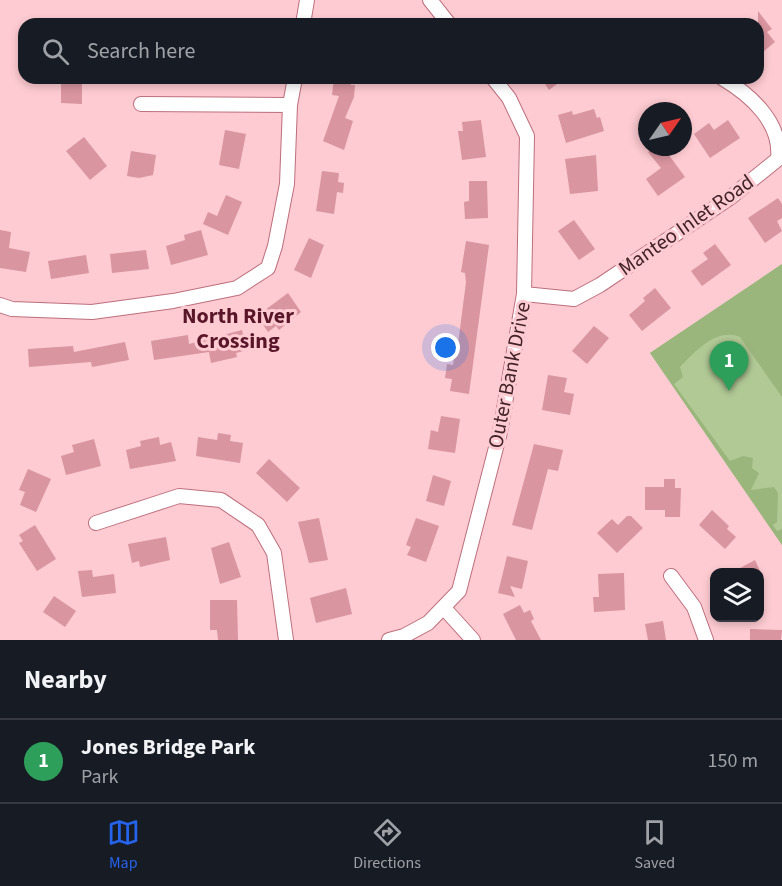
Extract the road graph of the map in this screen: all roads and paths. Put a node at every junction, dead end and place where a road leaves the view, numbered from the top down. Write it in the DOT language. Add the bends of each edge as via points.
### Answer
graph roads {
  1 [pos="307,0"];
  2 [pos="430,0"];
  3 [pos="304,18"];
  4 [pos="444,18"];
  5 [pos="293,84"];
  6 [pos="498,84"];
  7 [pos="731,84"];
  8 [pos="141,104"];
  9 [pos="290,105"];
  10 [pos="524,294"];
  11 [pos="0,305"];
  12 [pos="96,523"];
  13 [pos="671,576"];
  14 [pos="444,608"];
  15 [pos="286,640"];
  16 [pos="389,640"];
  17 [pos="473,640"];
  18 [pos="706,640"];
  1 -- 3 [label="street"];
  2 -- 4 [label="street"];
  5 -- 9 [label="street"];
  6 -- 10 [label="street, Outer Bank Drive" via="527,136"];
  7 -- 10 [label="street, Manteo Inlet Road" via="775,125 781,145 778,159 731,197 574,299"];
  8 -- 9 [label="street"];
  9 -- 11 [label="street" via="287,184 268,268 237,288 173,301 92,312 12,309"];
  10 -- 14 [label="street, Outer Bank Drive" via="497,443 459,591"];
  12 -- 15 [label="street" via="179,496 221,500 258,525 274,553"];
  13 -- 18 [label="street" via="694,607"];
  14 -- 16 [label="street, Outer Bank Drive" via="428,623"];
  14 -- 17 [label="street"];
}
